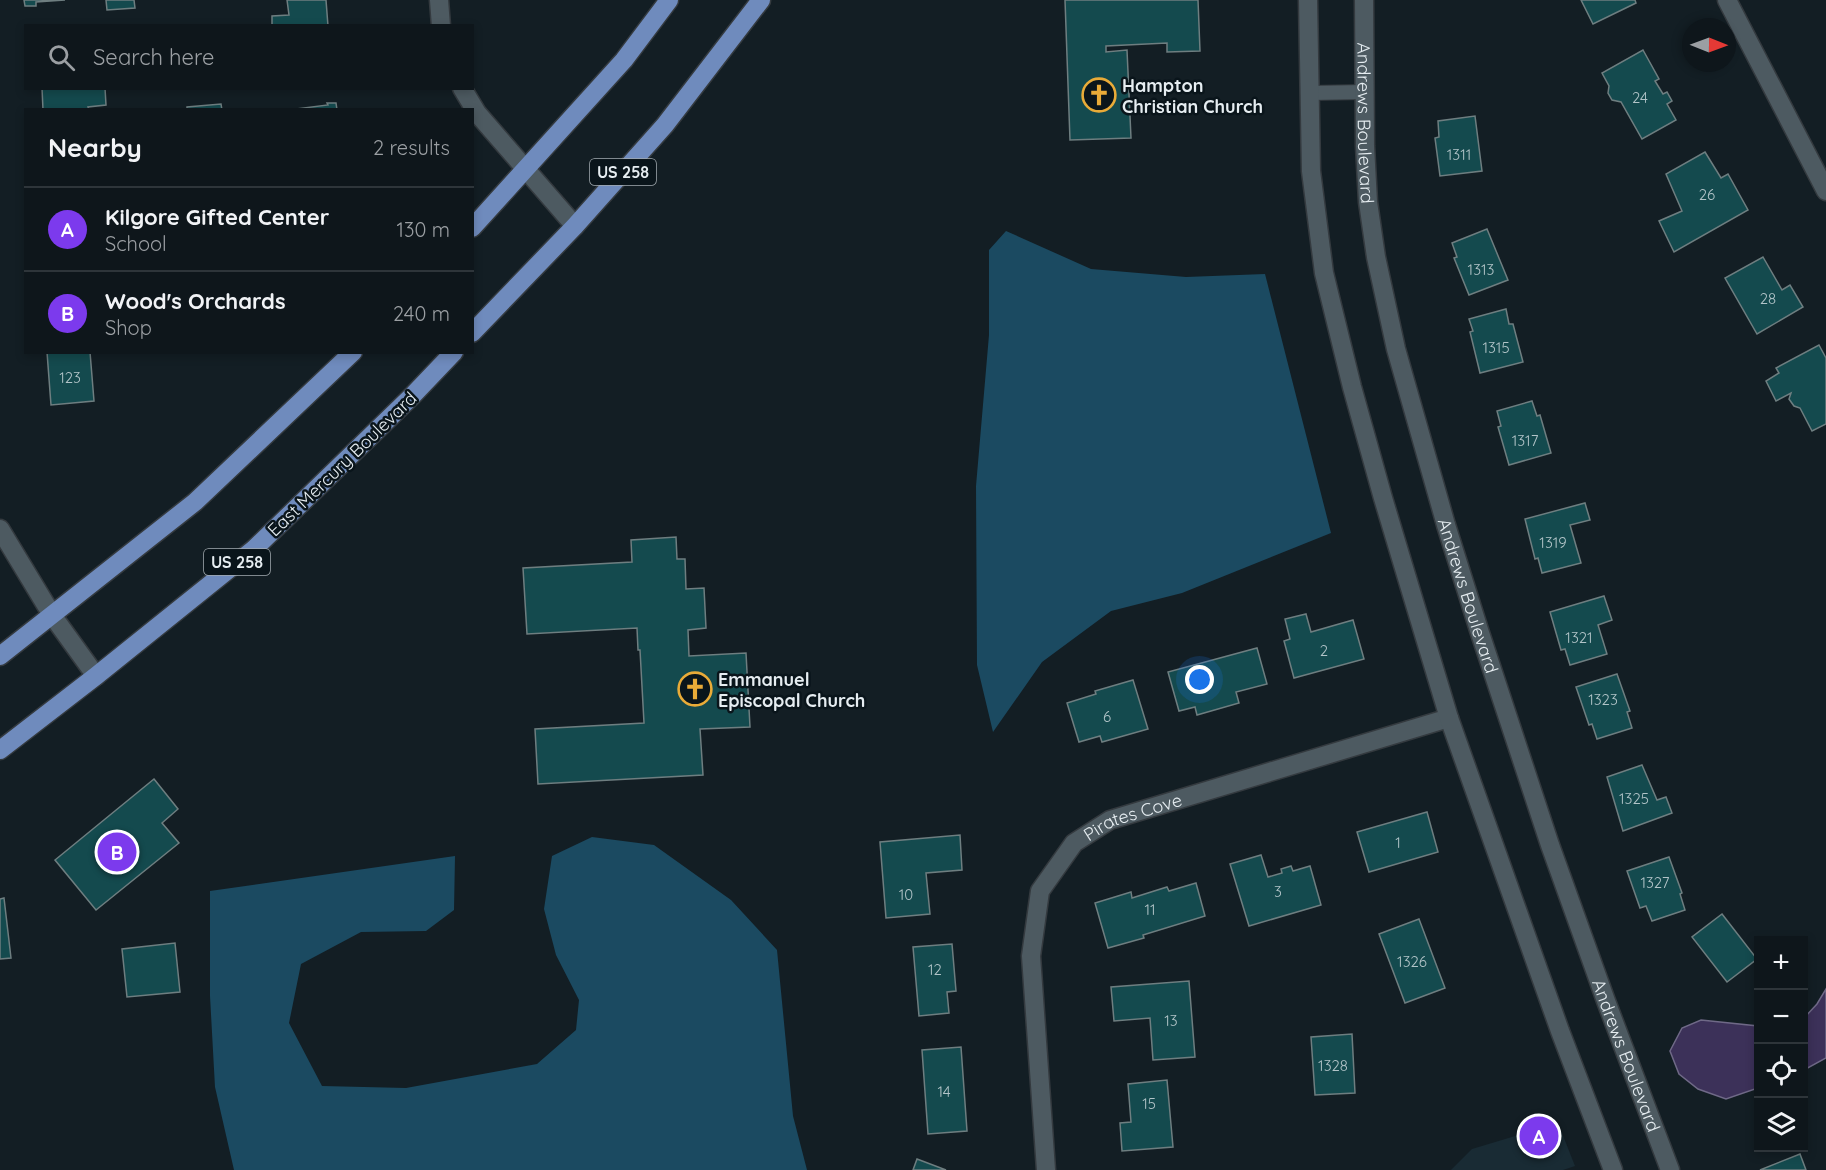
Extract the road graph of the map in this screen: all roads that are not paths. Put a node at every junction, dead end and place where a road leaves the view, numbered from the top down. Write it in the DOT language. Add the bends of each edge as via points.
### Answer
graph roads {
  1 [pos="439,0"];
  2 [pos="669,0"];
  3 [pos="761,0"];
  4 [pos="1308,0"];
  5 [pos="1364,0"];
  6 [pos="1727,0"];
  7 [pos="441,24"];
  8 [pos="463,90"];
  9 [pos="1364,92"];
  10 [pos="1310,93"];
  11 [pos="474,108"];
  12 [pos="474,108"];
  13 [pos="526,170"];
  14 [pos="1826,191"];
  15 [pos="474,226"];
  16 [pos="575,226"];
  17 [pos="474,331"];
  18 [pos="351,354"];
  19 [pos="452,354"];
  20 [pos="0,529"];
  21 [pos="52,615"];
  22 [pos="0,656"];
  23 [pos="96,675"];
  24 [pos="1449,718"];
  25 [pos="0,750"];
  26 [pos="1046,1170"];
  27 [pos="1613,1170"];
  28 [pos="1670,1170"];
  1 -- 7 [label="street"];
  2 -- 13 [label="main road" via="624,60"];
  3 -- 16 [label="main road, US 258" via="665,125"];
  4 -- 10 [label="street"];
  5 -- 9 [label="street, Andrews Boulevard"];
  6 -- 14 [label="street"];
  8 -- 11 [label="street"];
  9 -- 10 [label="lane"];
  9 -- 28 [label="street, Andrews Boulevard" via="1368,202 1399,360 1446,525 1550,845"];
  10 -- 24 [label="street" via="1311,171 1324,273 1383,498"];
  12 -- 13 [label="street"];
  13 -- 15 [label="main road"];
  13 -- 16 [label="street"];
  16 -- 17 [label="main road, US 258"];
  18 -- 21 [label="main road" via="195,502"];
  19 -- 23 [label="main road, East Mercury Boulevard / US 258" via="254,549"];
  20 -- 21 [label="street"];
  21 -- 22 [label="main road"];
  21 -- 23 [label="street"];
  23 -- 25 [label="main road, East Mercury Boulevard / US 258"];
  24 -- 26 [label="street, Pirates Cove" via="1110,820 1074,843 1040,891 1031,956"];
  24 -- 27 [label="street"];
}
